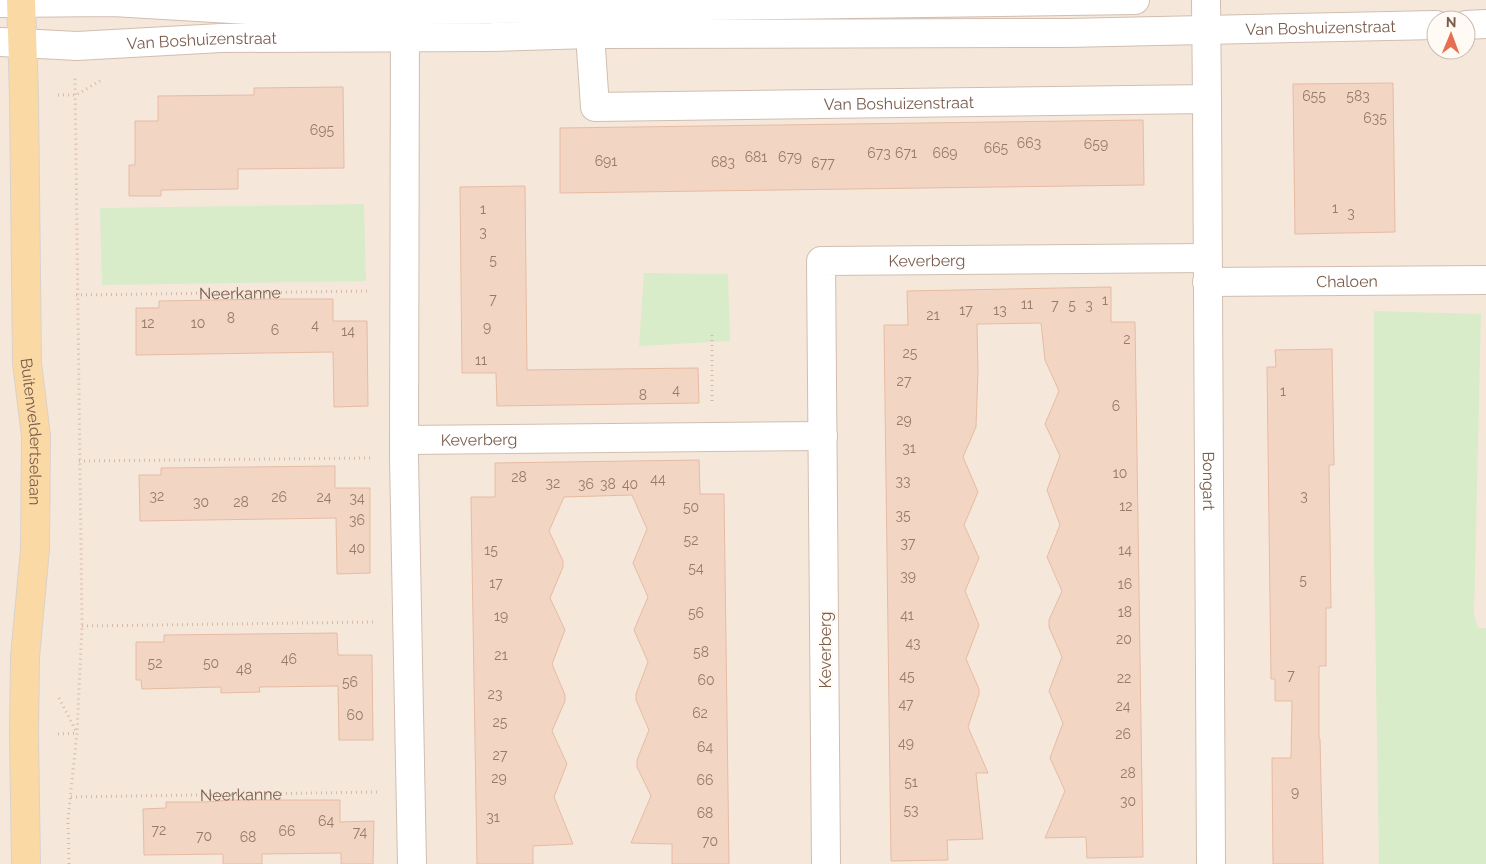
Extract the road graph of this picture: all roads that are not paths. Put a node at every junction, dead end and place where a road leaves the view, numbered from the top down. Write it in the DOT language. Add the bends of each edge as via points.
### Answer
graph roads {
  1 [pos="1135,0"];
  2 [pos="1206,0"];
  3 [pos="992,1"];
  4 [pos="14,2"];
  5 [pos="590,3"];
  6 [pos="406,9"];
  7 [pos="1426,25"];
  8 [pos="1207,31"];
  9 [pos="993,33"];
  10 [pos="590,34"];
  11 [pos="404,37"];
  12 [pos="11,42"];
  13 [pos="1207,99"];
  14 [pos="1207,270"];
  15 [pos="1486,280"];
  16 [pos="823,436"];
  17 [pos="404,449"];
  18 [pos="26,864"];
  19 [pos="412,864"];
  20 [pos="826,864"];
  21 [pos="1211,864"];
  1 -- 3 [label="street, Van Boshuizenstraat"];
  2 -- 8 [label="street"];
  3 -- 5 [label="street, Van Boshuizenstraat"];
  3 -- 9 [label="street"];
  4 -- 6 [label="street, Van Boshuizenstraat" via="113,2 284,12"];
  4 -- 12 [label="main road, Buitenveldertselaan"];
  5 -- 6 [label="street, Van Boshuizenstraat"];
  5 -- 10 [label="street, Van Boshuizenstraat"];
  6 -- 11 [label="street"];
  7 -- 8 [label="street, Van Boshuizenstraat"];
  8 -- 9 [label="street, Van Boshuizenstraat"];
  8 -- 13 [label="street"];
  9 -- 10 [label="street, Van Boshuizenstraat"];
  10 -- 11 [label="street, Van Boshuizenstraat"];
  10 -- 13 [label="street, Van Boshuizenstraat" via="595,107"];
  11 -- 12 [label="street, Van Boshuizenstraat" via="221,38 86,46"];
  11 -- 17 [label="street"];
  12 -- 18 [label="main road, Buitenveldertselaan" via="27,363 36,436 35,549 25,666"];
  13 -- 14 [label="street, Bongart"];
  14 -- 15 [label="street, Chaloen"];
  14 -- 16 [label="street, Keverberg" via="821,260"];
  14 -- 21 [label="street, Bongart"];
  16 -- 17 [label="street, Keverberg" via="712,436"];
  16 -- 20 [label="street, Keverberg"];
  17 -- 19 [label="street"];
}
